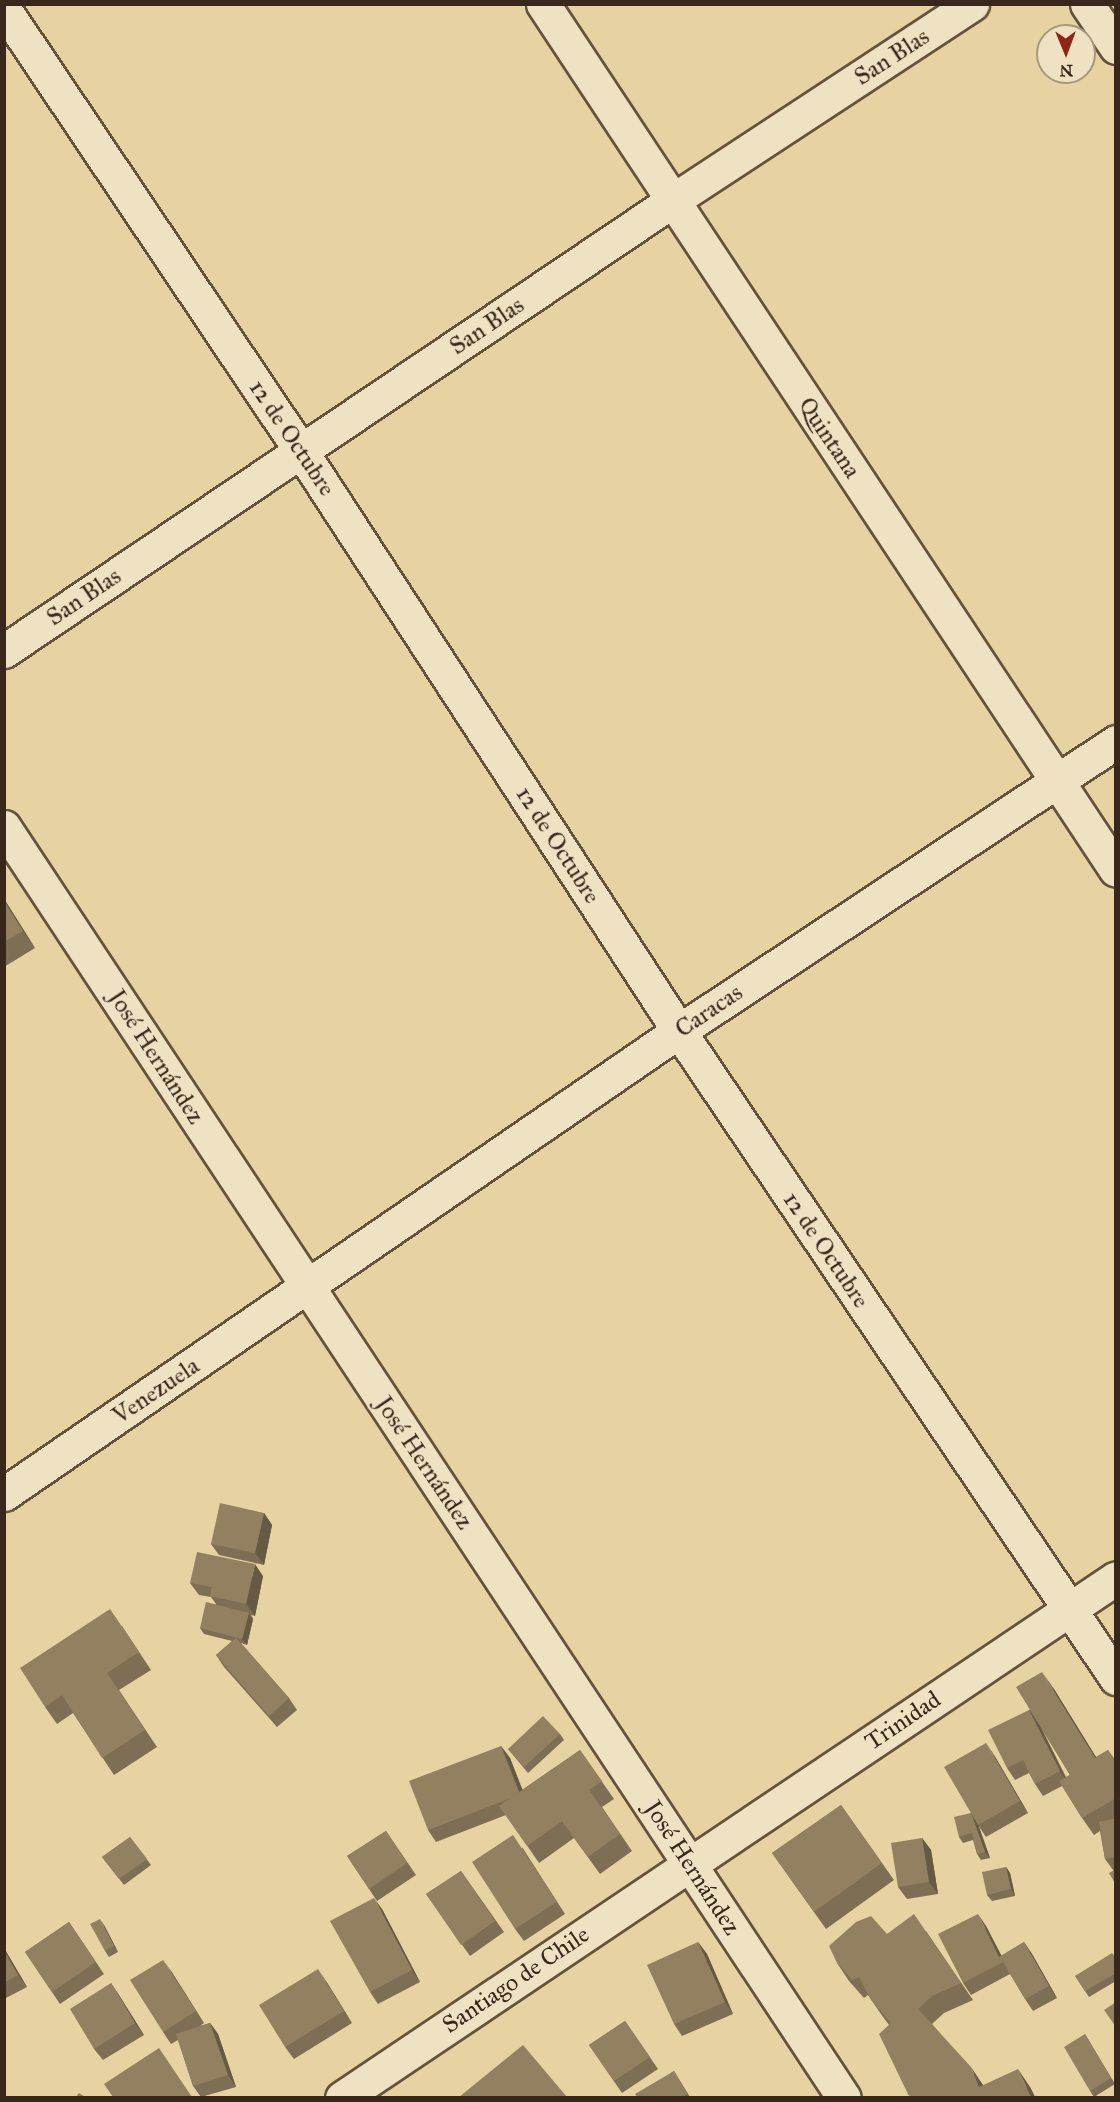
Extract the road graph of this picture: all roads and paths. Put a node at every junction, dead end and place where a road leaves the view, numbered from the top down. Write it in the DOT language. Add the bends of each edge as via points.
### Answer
graph roads {
  1 [pos="543,4"];
  2 [pos="972,4"];
  3 [pos="1087,4"];
  4 [pos="4,9"];
  5 [pos="1116,47"];
  6 [pos="672,201"];
  7 [pos="301,451"];
  8 [pos="4,651"];
  9 [pos="1116,742"];
  10 [pos="1057,781"];
  11 [pos="4,827"];
  12 [pos="1116,870"];
  13 [pos="679,1031"];
  14 [pos="308,1288"];
  15 [pos="4,1494"];
  16 [pos="1116,1578"];
  17 [pos="1069,1610"];
  18 [pos="1116,1678"];
  19 [pos="689,1862"];
  20 [pos="342,2097"];
  21 [pos="844,2097"];
  1 -- 6 [label="street, Quintana"];
  2 -- 6 [label="street, San Blas"];
  3 -- 5 [label="street"];
  4 -- 7 [label="street, 12 de Octubre"];
  6 -- 7 [label="street, San Blas"];
  6 -- 10 [label="street, Quintana"];
  7 -- 8 [label="street, San Blas"];
  7 -- 13 [label="street, 12 de Octubre"];
  9 -- 10 [label="street, Caracas"];
  10 -- 12 [label="street, Quintana"];
  10 -- 13 [label="street, Caracas"];
  11 -- 14 [label="street, José Hernández"];
  13 -- 14 [label="street, Caracas"];
  13 -- 17 [label="street, 12 de Octubre"];
  14 -- 15 [label="street, Venezuela"];
  14 -- 19 [label="street, José Hernández"];
  16 -- 17 [label="street, Trinidad"];
  17 -- 18 [label="street, 12 de Octubre"];
  17 -- 19 [label="street, Trinidad"];
  19 -- 20 [label="street, Santiago de Chile"];
  19 -- 21 [label="street, José Hernández"];
}
